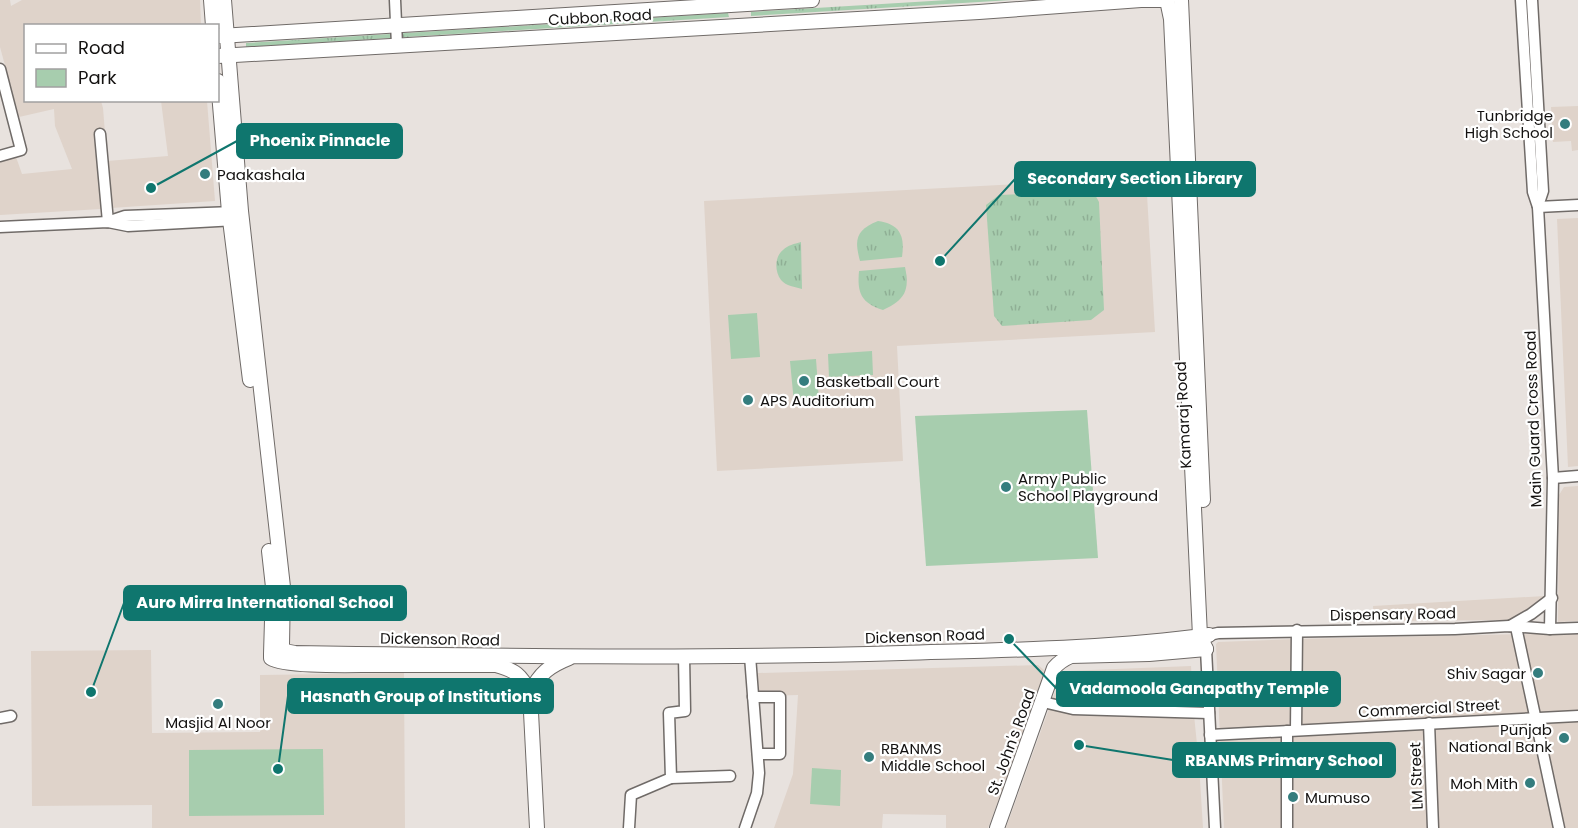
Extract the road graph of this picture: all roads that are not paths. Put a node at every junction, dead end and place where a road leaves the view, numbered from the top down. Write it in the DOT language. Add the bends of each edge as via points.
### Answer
graph roads {
  1 [pos="210,0"];
  2 [pos="224,0"];
  3 [pos="395,0"];
  4 [pos="812,0"];
  5 [pos="1165,0"];
  6 [pos="1181,0"];
  7 [pos="1516,0"];
  8 [pos="1532,0"];
  9 [pos="737,4"];
  10 [pos="1521,5"];
  11 [pos="649,9"];
  12 [pos="213,24"];
  13 [pos="397,24"];
  14 [pos="738,26"];
  15 [pos="651,31"];
  16 [pos="222,35"];
  17 [pos="397,45"];
  18 [pos="223,56"];
  19 [pos="0,69"];
  20 [pos="219,89"];
  21 [pos="100,134"];
  22 [pos="0,156"];
  23 [pos="1182,160"];
  24 [pos="1578,205"];
  25 [pos="1538,207"];
  26 [pos="235,216"];
  27 [pos="108,222"];
  28 [pos="0,227"];
  29 [pos="1578,476"];
  30 [pos="1553,478"];
  31 [pos="1552,598"];
  32 [pos="1512,626"];
  33 [pos="1578,628"];
  34 [pos="1297,630"];
  35 [pos="1551,630"];
  36 [pos="1205,640"];
  37 [pos="1038,649"];
  38 [pos="572,656"];
  39 [pos="684,656"];
  40 [pos="750,656"];
  41 [pos="422,660"];
  42 [pos="1054,668"];
  43 [pos="530,693"];
  44 [pos="753,697"];
  45 [pos="1043,702"];
  46 [pos="1209,712"];
  47 [pos="1578,716"];
  48 [pos="1534,717"];
  49 [pos="1429,723"];
  50 [pos="1291,730"];
  51 [pos="1210,735"];
  52 [pos="758,754"];
  53 [pos="730,777"];
  54 [pos="671,778"];
  55 [pos="537,828"];
  56 [pos="629,828"];
  57 [pos="745,828"];
  58 [pos="997,828"];
  59 [pos="1215,828"];
  60 [pos="1287,828"];
  61 [pos="1434,828"];
  62 [pos="1558,828"];
  1 -- 12 [label="main road"];
  2 -- 16 [label="main road, Dickenson Road"];
  3 -- 13 [label="street"];
  4 -- 9 [label="main road, Cubbon Road"];
  5 -- 14 [label="main road, Cubbon Road"];
  5 -- 23 [label="main road, Kamaraj Road" via="1171,19"];
  6 -- 23 [label="main road, Kamaraj Road"];
  7 -- 10 [label="street"];
  8 -- 25 [label="street, Main Guard Cross Road" via="1543,191"];
  9 -- 11 [label="main road, Cubbon Road"];
  9 -- 14 [label="main road"];
  10 -- 25 [label="street, Main Guard Cross Road" via="1533,192"];
  11 -- 13 [label="main road, Cubbon Road"];
  11 -- 15 [label="main road"];
  13 -- 16 [label="main road, Cubbon Road"];
  13 -- 17 [label="street"];
  14 -- 15 [label="main road, Cubbon Road"];
  15 -- 17 [label="main road, Cubbon Road"];
  16 -- 18 [label="main road, Dickenson Road"];
  17 -- 18 [label="main road, Cubbon Road"];
  18 -- 26 [label="main road, Dickenson Road"];
  19 -- 22 [label="street" via="21,150"];
  20 -- 26 [label="main road, Dickenson Road"];
  21 -- 27 [label="street"];
  23 -- 36 [label="main road, Kamaraj Road"];
  24 -- 25 [label="street"];
  25 -- 30 [label="street, Main Guard Cross Road"];
  26 -- 27 [label="street" via="125,216"];
  26 -- 41 [label="main road, Dickenson Road" via="254,410 278,587 272,658 288,663 324,659"];
  27 -- 28 [label="street"];
  29 -- 30 [label="street"];
  30 -- 31 [label="street, Main Guard Cross Road"];
  31 -- 32 [label="street"];
  31 -- 35 [label="street, Main Guard Cross Road"];
  32 -- 34 [label="street, Dispensary Road"];
  32 -- 35 [label="street, Dispensary Road"];
  32 -- 48 [label="street"];
  33 -- 35 [label="street, Dispensary Road"];
  34 -- 36 [label="street, Dispensary Road" via="1218,633"];
  34 -- 50 [label="street"];
  36 -- 37 [label="main road, Dickenson Road"];
  36 -- 42 [label="main road" via="1139,655 1071,656"];
  36 -- 46 [label="street, Kamaraj Road"];
  37 -- 40 [label="main road, Dickenson Road"];
  37 -- 42 [label="main road" via="1050,656"];
  38 -- 39 [label="main road, Dickenson Road"];
  38 -- 41 [label="main road, Dickenson Road"];
  38 -- 43 [label="main road" via="541,674"];
  39 -- 40 [label="main road, Dickenson Road"];
  39 -- 54 [label="street" via="685,711 669,713"];
  40 -- 44 [label="street"];
  41 -- 43 [label="main road, Dickenson Road" via="509,669 520,676"];
  42 -- 45 [label="main road, St. John's Road"];
  43 -- 55 [label="main road"];
  44 -- 52 [label="street"];
  44 -- 52 [label="street" via="780,697 780,754"];
  45 -- 46 [label="street" via="1073,709"];
  45 -- 58 [label="main road, St. John's Road"];
  46 -- 51 [label="street, Kamaraj Road"];
  47 -- 48 [label="street, Commercial Street"];
  48 -- 49 [label="street, Commercial Street"];
  48 -- 62 [label="street"];
  49 -- 50 [label="street, Commercial Street"];
  49 -- 61 [label="street, LM Street"];
  50 -- 51 [label="street, Commercial Street"];
  50 -- 60 [label="street"];
  51 -- 59 [label="street, Kamaraj Road"];
  52 -- 57 [label="street" via="757,793"];
  53 -- 54 [label="street"];
  54 -- 56 [label="street" via="631,795"];
}
